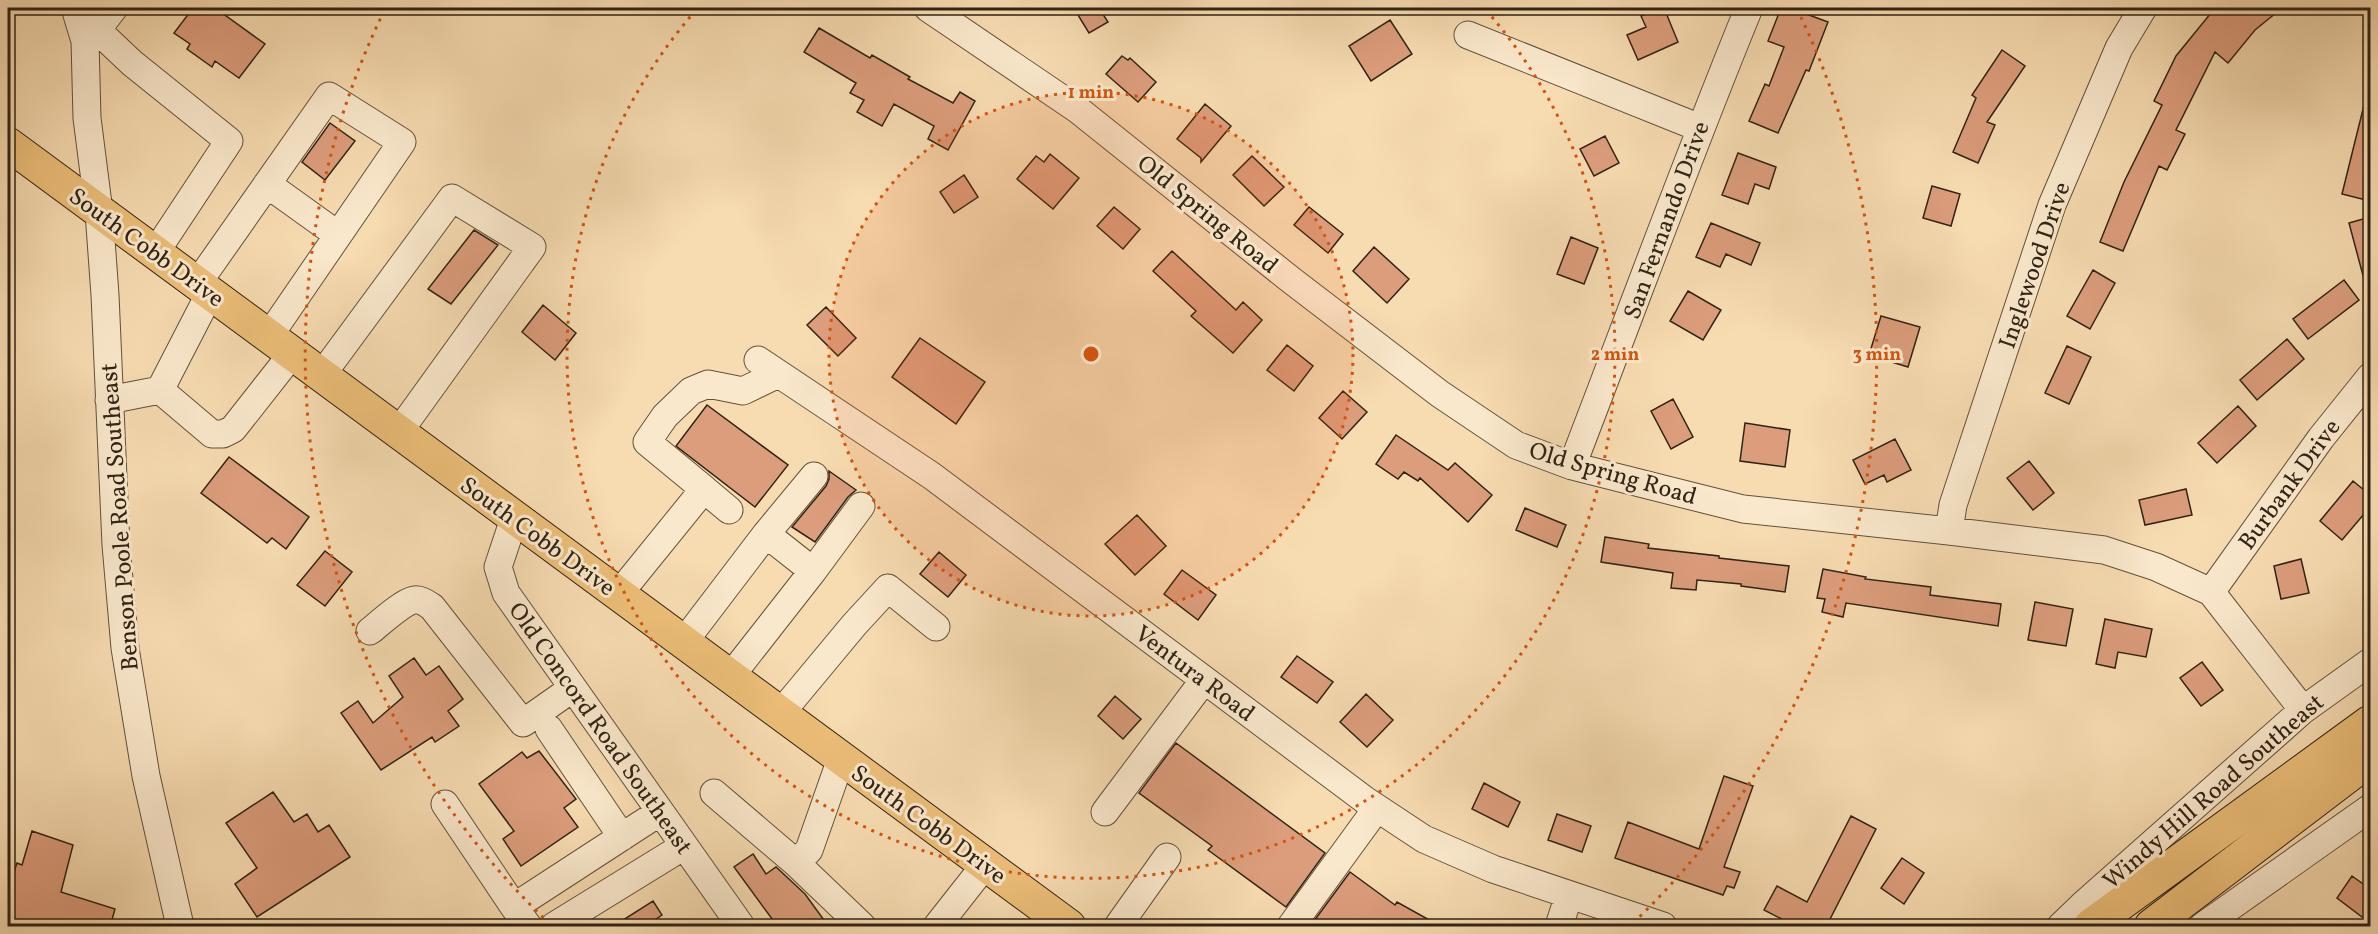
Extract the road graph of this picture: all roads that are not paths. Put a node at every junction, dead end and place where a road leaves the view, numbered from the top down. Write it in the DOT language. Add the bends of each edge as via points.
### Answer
graph roads {
  1 [pos="75,8"];
  2 [pos="114,8"];
  3 [pos="1749,8"];
  4 [pos="2143,8"];
  5 [pos="938,10"];
  6 [pos="1468,34"];
  7 [pos="91,36"];
  8 [pos="1700,128"];
  9 [pos="8,144"];
  10 [pos="267,184"];
  11 [pos="99,212"];
  12 [pos="338,235"];
  13 [pos="155,253"];
  14 [pos="203,288"];
  15 [pos="281,345"];
  16 [pos="321,376"];
  17 [pos="2370,377"];
  18 [pos="160,390"];
  19 [pos="109,400"];
  20 [pos="398,433"];
  21 [pos="1572,466"];
  22 [pos="814,476"];
  23 [pos="704,489"];
  24 [pos="861,506"];
  25 [pos="729,510"];
  26 [pos="514,519"];
  27 [pos="1949,531"];
  28 [pos="766,534"];
  29 [pos="813,571"];
  30 [pos="2211,592"];
  31 [pos="618,595"];
  32 [pos="936,627"];
  33 [pos="370,631"];
  34 [pos="683,643"];
  35 [pos="2370,662"];
  36 [pos="730,677"];
  37 [pos="1204,680"];
  38 [pos="573,688"];
  39 [pos="2303,710"];
  40 [pos="780,714"];
  41 [pos="2370,722"];
  42 [pos="549,729"];
  43 [pos="841,759"];
  44 [pos="2370,759"];
  45 [pos="714,793"];
  46 [pos="445,804"];
  47 [pos="1377,808"];
  48 [pos="2370,808"];
  49 [pos="660,812"];
  50 [pos="1105,812"];
  51 [pos="622,837"];
  52 [pos="684,846"];
  53 [pos="1167,857"];
  54 [pos="796,863"];
  55 [pos="985,865"];
  56 [pos="1569,895"];
  57 [pos="521,917"];
  58 [pos="180,927"];
  59 [pos="554,927"];
  60 [pos="741,927"];
  61 [pos="862,927"];
  62 [pos="937,927"];
  63 [pos="1069,927"];
  64 [pos="1118,927"];
  65 [pos="1291,927"];
  66 [pos="1559,927"];
  67 [pos="1663,927"];
  68 [pos="2061,927"];
  69 [pos="2090,927"];
  70 [pos="2151,927"];
  71 [pos="2203,927"];
  1 -- 7 [label="street"];
  2 -- 7 [label="street"];
  3 -- 8 [label="street, San Fernando Drive"];
  4 -- 27 [label="street, Inglewood Drive" via="2119,48 2052,205 1953,505"];
  5 -- 21 [label="street, Old Spring Road" via="1077,109 1440,394 1516,445"];
  6 -- 8 [label="street"];
  7 -- 11 [label="street" via="87,118"];
  7 -- 13 [label="street" via="132,63 229,141"];
  8 -- 21 [label="street, San Fernando Drive"];
  9 -- 11 [label="main road, South Cobb Drive"];
  10 -- 12 [label="street"];
  10 -- 12 [label="street" via="329,96 402,142"];
  10 -- 14 [label="street"];
  11 -- 13 [label="main road, South Cobb Drive"];
  11 -- 19 [label="street, Benson Poole Road Southeast"];
  12 -- 15 [label="street"];
  13 -- 14 [label="main road, South Cobb Drive"];
  14 -- 15 [label="main road, South Cobb Drive"];
  14 -- 18 [label="street"];
  15 -- 16 [label="main road, South Cobb Drive"];
  15 -- 18 [label="street" via="233,429 224,434 212,434"];
  16 -- 20 [label="main road, South Cobb Drive"];
  16 -- 20 [label="street" via="452,198 532,247"];
  17 -- 30 [label="street, Burbank Drive" via="2321,438"];
  18 -- 19 [label="street"];
  19 -- 58 [label="street, Benson Poole Road Southeast" via="125,648 146,776"];
  20 -- 26 [label="main road, South Cobb Drive"];
  21 -- 27 [label="street, Old Spring Road" via="1743,508"];
  22 -- 28 [label="street"];
  23 -- 25 [label="street"];
  23 -- 31 [label="street"];
  23 -- 37 [label="street, Ventura Road" via="647,442 665,416 691,391 708,384 743,391 768,367 932,476"];
  24 -- 29 [label="street"];
  26 -- 31 [label="main road, South Cobb Drive"];
  26 -- 38 [label="street, Old Concord Road Southeast" via="498,567 506,593"];
  27 -- 30 [label="street, Old Spring Road" via="2104,550 2156,567"];
  28 -- 29 [label="street"];
  28 -- 34 [label="street"];
  29 -- 36 [label="street"];
  30 -- 39 [label="street, Old Spring Road"];
  31 -- 34 [label="main road, South Cobb Drive"];
  32 -- 40 [label="street" via="888,588"];
  33 -- 38 [label="street" via="414,600 425,602 523,723"];
  34 -- 36 [label="main road, South Cobb Drive"];
  35 -- 39 [label="street, Windy Hill Road Southeast"];
  36 -- 40 [label="main road, South Cobb Drive"];
  37 -- 47 [label="street, Ventura Road"];
  37 -- 50 [label="street"];
  38 -- 49 [label="street, Old Concord Road Southeast"];
  39 -- 68 [label="street, Windy Hill Road Southeast"];
  40 -- 43 [label="main road, South Cobb Drive"];
  41 -- 69 [label="main road, Windy Hill Road Southeast"];
  42 -- 51 [label="street"];
  43 -- 54 [label="street" via="809,849"];
  43 -- 55 [label="main road, South Cobb Drive"];
  44 -- 70 [label="main road"];
  45 -- 54 [label="street"];
  46 -- 57 [label="street"];
  47 -- 56 [label="street, Ventura Road" via="1424,839 1493,869"];
  47 -- 65 [label="street"];
  48 -- 71 [label="street"];
  49 -- 51 [label="street"];
  49 -- 52 [label="street, Old Concord Road Southeast"];
  51 -- 57 [label="street"];
  52 -- 59 [label="street"];
  52 -- 60 [label="street, Old Concord Road Southeast"];
  53 -- 64 [label="street"];
  54 -- 61 [label="street"];
  55 -- 62 [label="street"];
  55 -- 63 [label="main road, South Cobb Drive"];
  56 -- 66 [label="street"];
  56 -- 67 [label="street, Ventura Road"];
}
